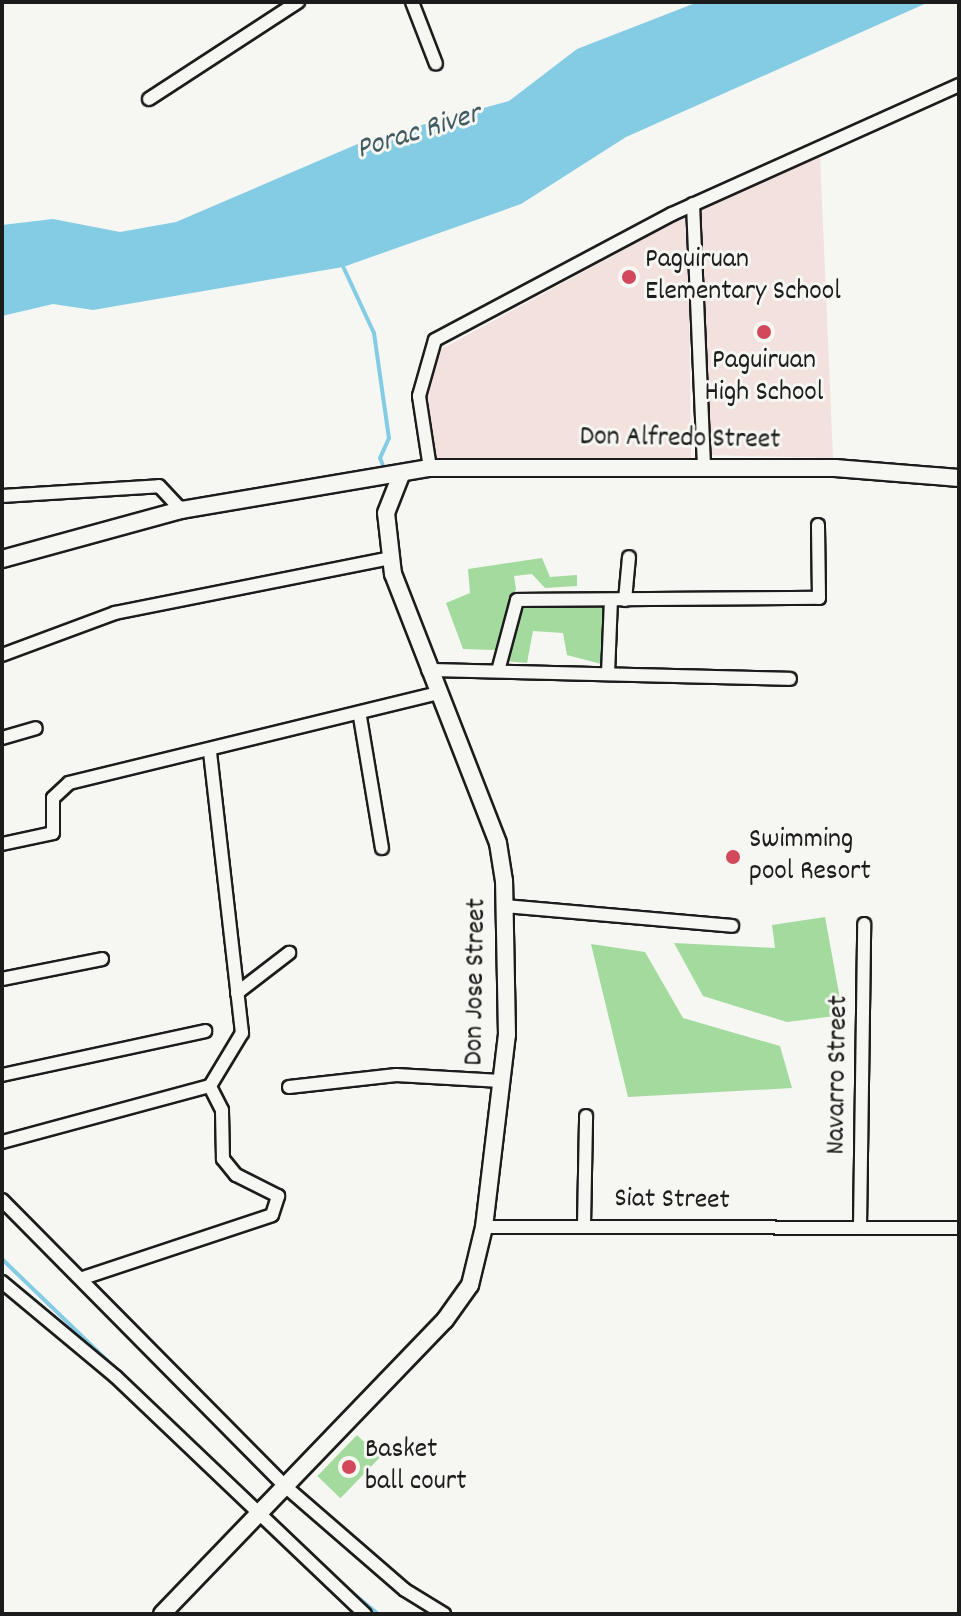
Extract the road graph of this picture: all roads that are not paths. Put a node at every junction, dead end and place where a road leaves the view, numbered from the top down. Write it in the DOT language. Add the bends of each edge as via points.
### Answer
graph roads {
  1 [pos="298,2"];
  2 [pos="412,2"];
  3 [pos="436,64"];
  4 [pos="959,85"];
  5 [pos="149,99"];
  6 [pos="693,204"];
  7 [pos="430,468"];
  8 [pos="704,468"];
  9 [pos="401,475"];
  10 [pos="959,478"];
  11 [pos="2,496"];
  12 [pos="181,510"];
  13 [pos="818,525"];
  14 [pos="629,557"];
  15 [pos="391,558"];
  16 [pos="2,559"];
  17 [pos="611,600"];
  18 [pos="625,600"];
  19 [pos="2,655"];
  20 [pos="428,670"];
  21 [pos="498,671"];
  22 [pos="608,674"];
  23 [pos="790,679"];
  24 [pos="439,693"];
  25 [pos="360,717"];
  26 [pos="36,728"];
  27 [pos="2,738"];
  28 [pos="210,751"];
  29 [pos="2,844"];
  30 [pos="382,848"];
  31 [pos="505,906"];
  32 [pos="864,924"];
  33 [pos="732,926"];
  34 [pos="289,953"];
  35 [pos="102,959"];
  36 [pos="2,979"];
  37 [pos="237,993"];
  38 [pos="205,1031"];
  39 [pos="2,1075"];
  40 [pos="501,1081"];
  41 [pos="210,1086"];
  42 [pos="289,1087"];
  43 [pos="586,1116"];
  44 [pos="2,1142"];
  45 [pos="2,1200"];
  46 [pos="584,1225"];
  47 [pos="484,1227"];
  48 [pos="860,1227"];
  49 [pos="959,1228"];
  50 [pos="83,1278"];
  51 [pos="2,1282"];
  52 [pos="284,1489"];
  53 [pos="258,1514"];
  54 [pos="162,1614"];
  55 [pos="365,1614"];
  56 [pos="444,1614"];
  1 -- 5 [label="street"];
  2 -- 3 [label="street"];
  4 -- 6 [label="street"];
  6 -- 7 [label="street" via="435,340 419,396 420,442"];
  6 -- 8 [label="street"];
  7 -- 8 [label="street, Don Alfredo Street"];
  7 -- 9 [label="street, Don Alfredo Street"];
  8 -- 10 [label="street, Don Alfredo Street"];
  9 -- 12 [label="street, Don Alfredo Street"];
  9 -- 15 [label="street, Don Jose Street" via="386,513"];
  11 -- 12 [label="street" via="159,486"];
  12 -- 16 [label="street, Don Alfredo Street"];
  13 -- 18 [label="street" via="819,598"];
  14 -- 18 [label="street"];
  15 -- 19 [label="street" via="115,613"];
  15 -- 20 [label="street, Don Jose Street"];
  17 -- 18 [label="street"];
  17 -- 21 [label="street" via="517,600"];
  17 -- 22 [label="street"];
  20 -- 21 [label="street"];
  20 -- 24 [label="street, Don Jose Street"];
  21 -- 22 [label="street"];
  22 -- 23 [label="street"];
  24 -- 25 [label="street"];
  24 -- 31 [label="street, Don Jose Street" via="498,843"];
  25 -- 28 [label="street"];
  25 -- 30 [label="street"];
  26 -- 27 [label="street"];
  28 -- 29 [label="street" via="69,783 53,798 53,833"];
  28 -- 37 [label="street"];
  31 -- 33 [label="street"];
  31 -- 40 [label="street, Don Jose Street"];
  32 -- 48 [label="street, Navarro Street"];
  34 -- 37 [label="street"];
  35 -- 36 [label="street"];
  37 -- 41 [label="street" via="242,1033"];
  38 -- 39 [label="street"];
  40 -- 42 [label="street" via="396,1075"];
  40 -- 47 [label="street, Don Jose Street"];
  41 -- 44 [label="street"];
  41 -- 50 [label="street" via="222,1110 223,1159 236,1175 278,1196 272,1215"];
  43 -- 46 [label="street"];
  45 -- 50 [label="street"];
  46 -- 47 [label="street, Siat Street"];
  46 -- 48 [label="street, Siat Street"];
  47 -- 52 [label="street, Don Jose Street" via="470,1285 445,1320"];
  48 -- 49 [label="street, Siat Street"];
  50 -- 52 [label="street"];
  51 -- 53 [label="street" via="116,1377"];
  52 -- 53 [label="street, Don Jose Street"];
  52 -- 56 [label="street" via="405,1590"];
  53 -- 54 [label="street, Don Jose Street"];
  53 -- 55 [label="street"];
}
